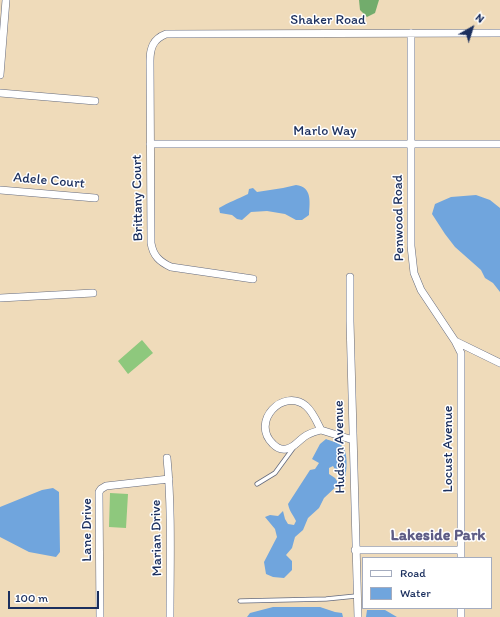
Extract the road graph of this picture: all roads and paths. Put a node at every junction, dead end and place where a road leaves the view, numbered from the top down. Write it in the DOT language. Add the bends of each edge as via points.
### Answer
graph roads {
  1 [pos="6,0"];
  2 [pos="411,33"];
  3 [pos="500,33"];
  4 [pos="157,39"];
  5 [pos="0,75"];
  6 [pos="0,93"];
  7 [pos="95,101"];
  8 [pos="150,144"];
  9 [pos="411,144"];
  10 [pos="500,144"];
  11 [pos="0,190"];
  12 [pos="95,198"];
  13 [pos="350,277"];
  14 [pos="253,279"];
  15 [pos="93,293"];
  16 [pos="0,298"];
  17 [pos="455,341"];
  18 [pos="500,364"];
  19 [pos="320,430"];
  20 [pos="353,440"];
  21 [pos="296,445"];
  22 [pos="167,458"];
  23 [pos="169,479"];
  24 [pos="257,484"];
  25 [pos="355,550"];
  26 [pos="461,554"];
  27 [pos="356,596"];
  28 [pos="240,601"];
  29 [pos="100,617"];
  30 [pos="170,617"];
  31 [pos="358,617"];
  1 -- 5 [label="street"];
  2 -- 3 [label="street, Shaker Road"];
  2 -- 4 [label="street, Shaker Road" via="166,34"];
  2 -- 9 [label="street, Penwood Road"];
  4 -- 8 [label="street, Brittany Court" via="152,44 150,52"];
  6 -- 7 [label="street"];
  8 -- 9 [label="street, Marlo Way"];
  8 -- 14 [label="street, Brittany Court" via="151,243 156,256 171,267"];
  9 -- 10 [label="street, Marlo Way"];
  9 -- 17 [label="street, Penwood Road" via="411,246 414,269 421,290"];
  11 -- 12 [label="street, Adele Court"];
  13 -- 20 [label="street, Hudson Avenue"];
  15 -- 16 [label="street"];
  17 -- 18 [label="street, Penwood Road"];
  17 -- 26 [label="street, Locust Avenue" via="461,353"];
  19 -- 20 [label="street"];
  19 -- 21 [label="street" via="302,438"];
  19 -- 21 [label="street" via="314,415 306,406 295,400 276,406 264,423 265,432 270,441 280,449 286,450"];
  20 -- 25 [label="street, Hudson Avenue"];
  21 -- 24 [label="lane" via="276,473"];
  22 -- 23 [label="street, Marian Drive"];
  23 -- 29 [label="street, Lane Drive" via="106,486 99,492"];
  23 -- 30 [label="street, Marian Drive"];
  25 -- 26 [label="street"];
  25 -- 27 [label="street, Hudson Avenue"];
  27 -- 28 [label="lane"];
  27 -- 31 [label="street, Hudson Avenue"];
}
